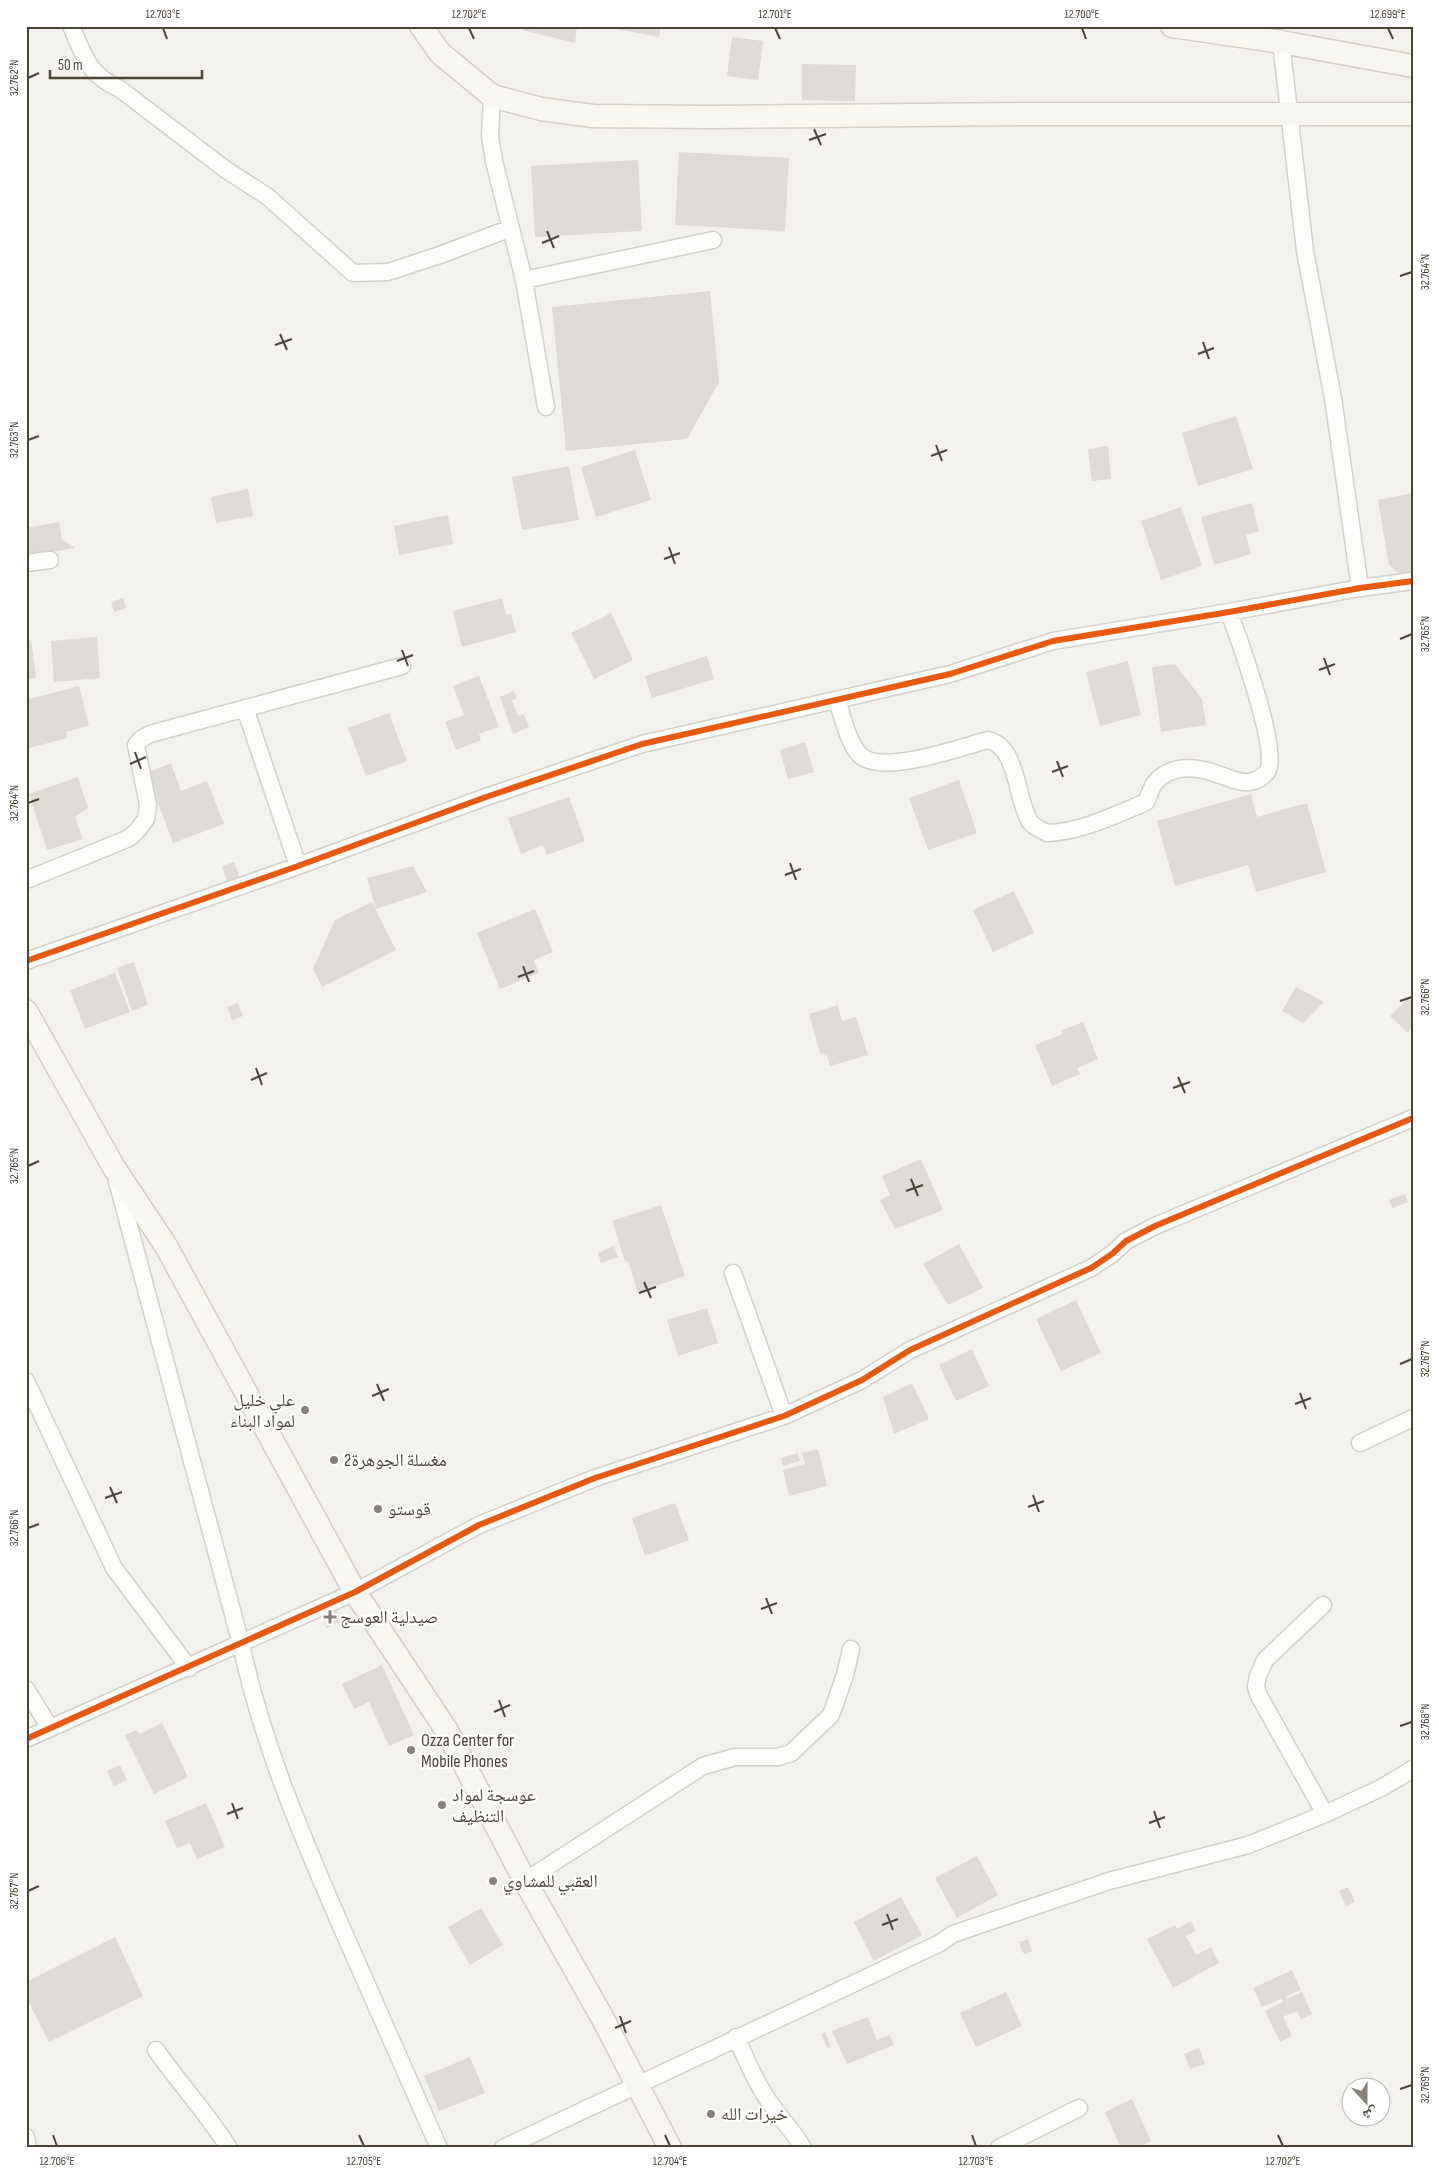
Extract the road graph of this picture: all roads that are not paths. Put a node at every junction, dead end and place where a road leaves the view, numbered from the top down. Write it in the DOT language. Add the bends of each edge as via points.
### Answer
graph roads {
  1 [pos="71,26"];
  2 [pos="421,26"];
  3 [pos="1172,26"];
  4 [pos="1281,42"];
  5 [pos="1413,66"];
  6 [pos="492,96"];
  7 [pos="1290,113"];
  8 [pos="1413,114"];
  9 [pos="511,228"];
  10 [pos="713,240"];
  11 [pos="524,280"];
  12 [pos="546,407"];
  13 [pos="50,560"];
  14 [pos="26,562"];
  15 [pos="1413,581"];
  16 [pos="1360,588"];
  17 [pos="1229,612"];
  18 [pos="402,666"];
  19 [pos="837,700"];
  20 [pos="245,708"];
  21 [pos="298,866"];
  22 [pos="26,880"];
  23 [pos="26,961"];
  24 [pos="26,1011"];
  25 [pos="1413,1118"];
  26 [pos="114,1166"];
  27 [pos="734,1273"];
  28 [pos="26,1381"];
  29 [pos="784,1416"];
  30 [pos="1413,1418"];
  31 [pos="1360,1443"];
  32 [pos="355,1592"];
  33 [pos="1323,1605"];
  34 [pos="241,1644"];
  35 [pos="852,1649"];
  36 [pos="189,1668"];
  37 [pos="26,1689"];
  38 [pos="50,1728"];
  39 [pos="26,1740"];
  40 [pos="1413,1769"];
  41 [pos="1325,1814"];
  42 [pos="525,1881"];
  43 [pos="736,2037"];
  44 [pos="156,2050"];
  45 [pos="636,2084"];
  46 [pos="1080,2108"];
  47 [pos="26,2138"];
  48 [pos="28,2148"];
  49 [pos="229,2148"];
  50 [pos="439,2148"];
  51 [pos="503,2148"];
  52 [pos="670,2148"];
  53 [pos="803,2148"];
  54 [pos="999,2148"];
  1 -- 9 [label="street" via="89,67 103,82 120,89 225,169 268,197 353,273 388,272"];
  2 -- 6 [label="street" via="440,53"];
  3 -- 4 [label="street"];
  4 -- 5 [label="street"];
  4 -- 7 [label="street"];
  6 -- 7 [label="street" via="541,109 593,116"];
  6 -- 9 [label="street" via="490,136"];
  7 -- 8 [label="street"];
  7 -- 16 [label="street" via="1306,251 1333,398"];
  9 -- 11 [label="street"];
  10 -- 11 [label="street"];
  11 -- 12 [label="street"];
  13 -- 14 [label="street"];
  15 -- 16 [label="street"];
  16 -- 17 [label="street"];
  17 -- 19 [label="street" via="1053,641 950,674"];
  17 -- 19 [label="street" via="1257,696 1268,749 1267,771 1248,782 1240,782 1199,769 1173,770 1154,785 1146,802 1068,830 1047,833 1030,822 1007,755 996,742 988,740 911,760 881,764 868,762 852,743"];
  18 -- 20 [label="street"];
  19 -- 21 [label="street" via="642,744"];
  20 -- 21 [label="street"];
  20 -- 22 [label="street" via="165,729 141,739 136,745 136,752 148,805 146,819 137,831 129,838"];
  21 -- 23 [label="street"];
  24 -- 26 [label="street"];
  25 -- 29 [label="street" via="1155,1226 1126,1241 1091,1268 910,1350 862,1380"];
  26 -- 32 [label="street" via="166,1246"];
  26 -- 34 [label="street"];
  27 -- 29 [label="street"];
  28 -- 36 [label="street" via="114,1568"];
  29 -- 32 [label="street" via="595,1478 479,1524"];
  30 -- 31 [label="street"];
  32 -- 34 [label="street"];
  32 -- 42 [label="street" via="447,1731"];
  33 -- 41 [label="street" via="1265,1660 1256,1686"];
  34 -- 36 [label="street"];
  34 -- 50 [label="street" via="251,1691 303,1840"];
  35 -- 42 [label="street" via="831,1715 791,1753 778,1757 735,1758 703,1766"];
  36 -- 38 [label="street"];
  37 -- 38 [label="street"];
  38 -- 39 [label="street"];
  40 -- 41 [label="street"];
  41 -- 43 [label="street" via="1248,1845 1109,1881 953,1934 940,1943"];
  42 -- 45 [label="street"];
  43 -- 45 [label="street"];
  43 -- 53 [label="street" via="772,2106"];
  44 -- 49 [label="street" via="191,2098 211,2119"];
  45 -- 51 [label="street"];
  45 -- 52 [label="street"];
  46 -- 54 [label="street"];
  47 -- 48 [label="street"];
}
